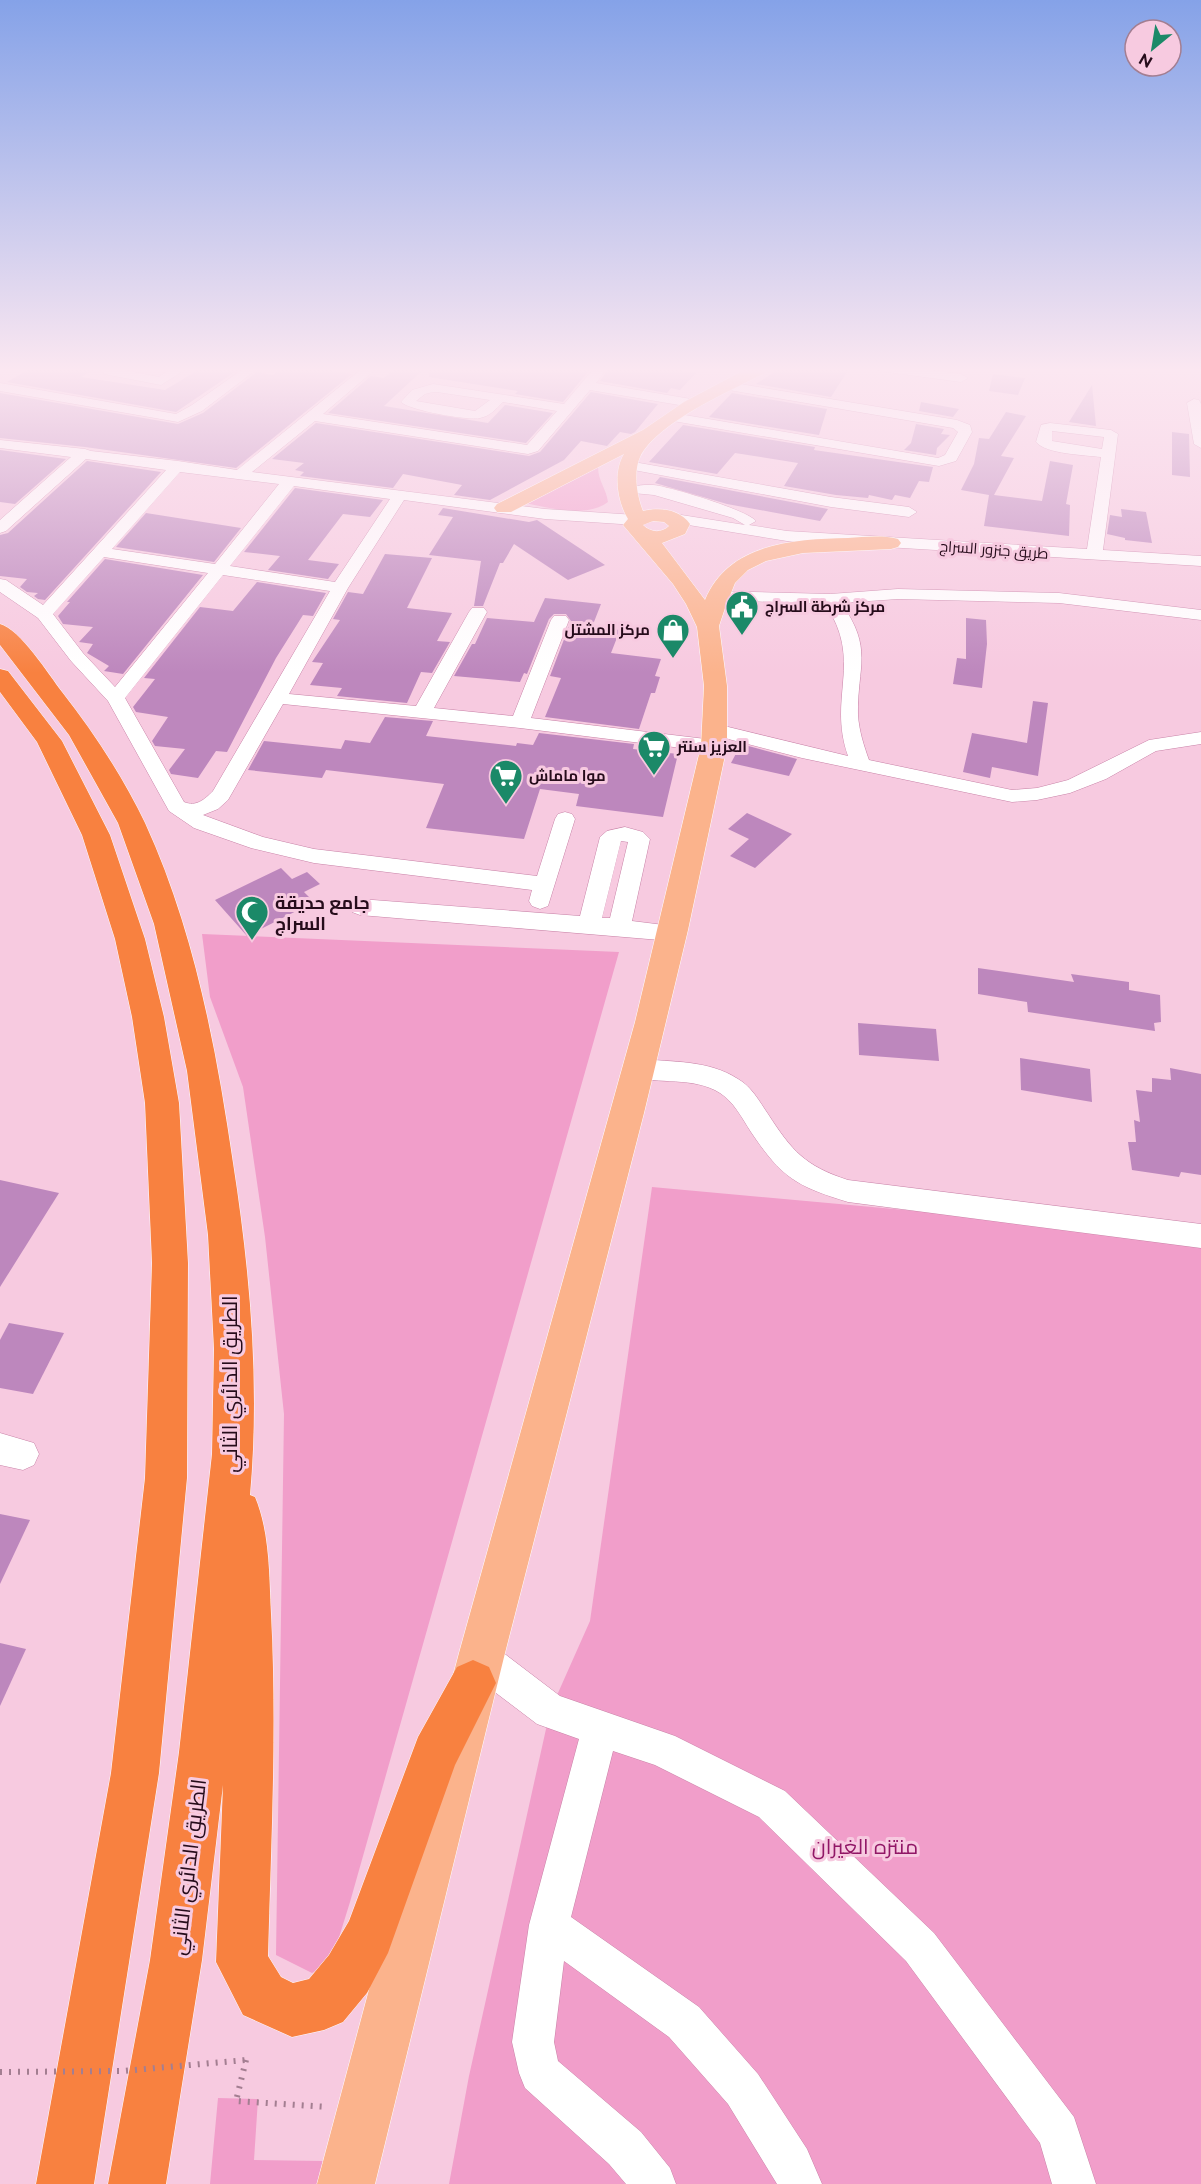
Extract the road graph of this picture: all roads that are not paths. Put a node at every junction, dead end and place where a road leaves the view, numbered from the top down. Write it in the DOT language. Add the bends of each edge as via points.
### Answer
graph roads {
  1 [pos="67,469"];
  2 [pos="175,469"];
  3 [pos="205,469"];
  4 [pos="247,469"];
  5 [pos="580,469"];
  6 [pos="633,469"];
  7 [pos="1106,469"];
  8 [pos="241,474"];
  9 [pos="631,478"];
  10 [pos="290,481"];
  11 [pos="400,494"];
  12 [pos="504,508"];
  13 [pos="909,512"];
  14 [pos="673,526"];
  15 [pos="639,527"];
  16 [pos="0,528"];
  17 [pos="754,531"];
  18 [pos="787,536"];
  19 [pos="891,543"];
  20 [pos="102,552"];
  21 [pos="1094,556"];
  22 [pos="1201,561"];
  23 [pos="220,571"];
  24 [pos="0,584"];
  25 [pos="340,588"];
  26 [pos="830,599"];
  27 [pos="706,606"];
  28 [pos="478,612"];
  29 [pos="44,614"];
  30 [pos="1201,615"];
  31 [pos="560,620"];
  32 [pos="0,631"];
  33 [pos="0,676"];
  34 [pos="116,698"];
  35 [pos="276,698"];
  36 [pos="422,712"];
  37 [pos="520,722"];
  38 [pos="715,738"];
  39 [pos="1201,738"];
  40 [pos="861,764"];
  41 [pos="221,795"];
  42 [pos="176,806"];
  43 [pos="565,819"];
  44 [pos="211,827"];
  45 [pos="545,884"];
  46 [pos="360,907"];
  47 [pos="534,922"];
  48 [pos="588,925"];
  49 [pos="619,927"];
  50 [pos="672,933"];
  51 [pos="639,1069"];
  52 [pos="1201,1236"];
  53 [pos="233,1454"];
  54 [pos="476,1670"];
  55 [pos="600,1728"];
  56 [pos="549,1926"];
  57 [pos="66,2169"];
  58 [pos="137,2184"];
  59 [pos="346,2184"];
  60 [pos="654,2184"];
  61 [pos="800,2184"];
  62 [pos="1074,2184"];
  1 -- 16 [label="street"];
  2 -- 20 [label="street"];
  3 -- 8 [label="street"];
  4 -- 8 [label="street"];
  5 -- 12 [label="main road"];
  6 -- 9 [label="main road"];
  7 -- 21 [label="street"];
  8 -- 10 [label="street"];
  9 -- 13 [label="street"];
  9 -- 14 [label="main road"];
  9 -- 15 [label="main road" via="628,500"];
  9 -- 17 [label="street" via="655,490 745,518"];
  10 -- 11 [label="street"];
  10 -- 23 [label="street"];
  11 -- 12 [label="street"];
  11 -- 25 [label="street"];
  12 -- 15 [label="street"];
  14 -- 15 [label="main road" via="653,515"];
  14 -- 17 [label="street, طريق جنزور السراج"];
  14 -- 18 [label="street, طريق جنزور السراج" via="742,537"];
  14 -- 27 [label="main road"];
  15 -- 27 [label="main road"];
  17 -- 18 [label="street, طريق جنزور السراج"];
  18 -- 19 [label="street, طريق جنزور السراج"];
  19 -- 21 [label="street, طريق جنزور السراج"];
  19 -- 27 [label="main road" via="792,548 767,554 734,572"];
  20 -- 23 [label="street"];
  20 -- 29 [label="street"];
  21 -- 22 [label="street, طريق جنزور السراج"];
  23 -- 25 [label="street"];
  23 -- 34 [label="street"];
  24 -- 29 [label="street"];
  25 -- 35 [label="street"];
  26 -- 27 [label="street"];
  26 -- 30 [label="street" via="898,594 1059,598"];
  26 -- 40 [label="street" via="845,620 854,645 849,717 851,738"];
  27 -- 38 [label="main road" via="714,663"];
  28 -- 36 [label="street"];
  29 -- 34 [label="street"];
  31 -- 37 [label="street"];
  32 -- 53 [label="highway, الطريق الدائري الثاني" via="81,733 131,823 169,924 216,1147 234,1348"];
  33 -- 57 [label="highway" via="49,741 96,835 130,939 162,1103 170,1263 166,1478 135,1773"];
  34 -- 42 [label="street"];
  35 -- 36 [label="street"];
  35 -- 41 [label="street"];
  36 -- 37 [label="street"];
  37 -- 38 [label="street"];
  38 -- 40 [label="street"];
  38 -- 50 [label="main road"];
  39 -- 40 [label="street" via="1141,750 1108,770 1030,796 985,792"];
  41 -- 42 [label="street" via="203,809 187,812"];
  41 -- 44 [label="street"];
  42 -- 44 [label="street"];
  43 -- 45 [label="street"];
  44 -- 45 [label="street" via="314,856"];
  45 -- 47 [label="street"];
  46 -- 47 [label="street"];
  47 -- 48 [label="street"];
  48 -- 49 [label="street"];
  48 -- 49 [label="street" via="611,837 627,834 639,839"];
  49 -- 50 [label="street"];
  50 -- 51 [label="main road"];
  51 -- 52 [label="street" via="703,1076 733,1088 794,1167 820,1182 848,1191"];
  51 -- 54 [label="main road"];
  53 -- 54 [label="highway" via="247,1571 251,1666 242,1962 262,1996 292,2010 324,2003 348,1974 370,1935 435,1754"];
  53 -- 58 [label="highway, الطريق الدائري الثاني" via="184,1902"];
  54 -- 55 [label="street" via="550,1711"];
  54 -- 59 [label="main road"];
  55 -- 56 [label="street"];
  55 -- 62 [label="street" via="662,1749 772,1804 920,1947 1059,2132"];
  56 -- 60 [label="street" via="533,2042 540,2073 625,2148"];
  56 -- 61 [label="street" via="684,2022 743,2089"];
}
